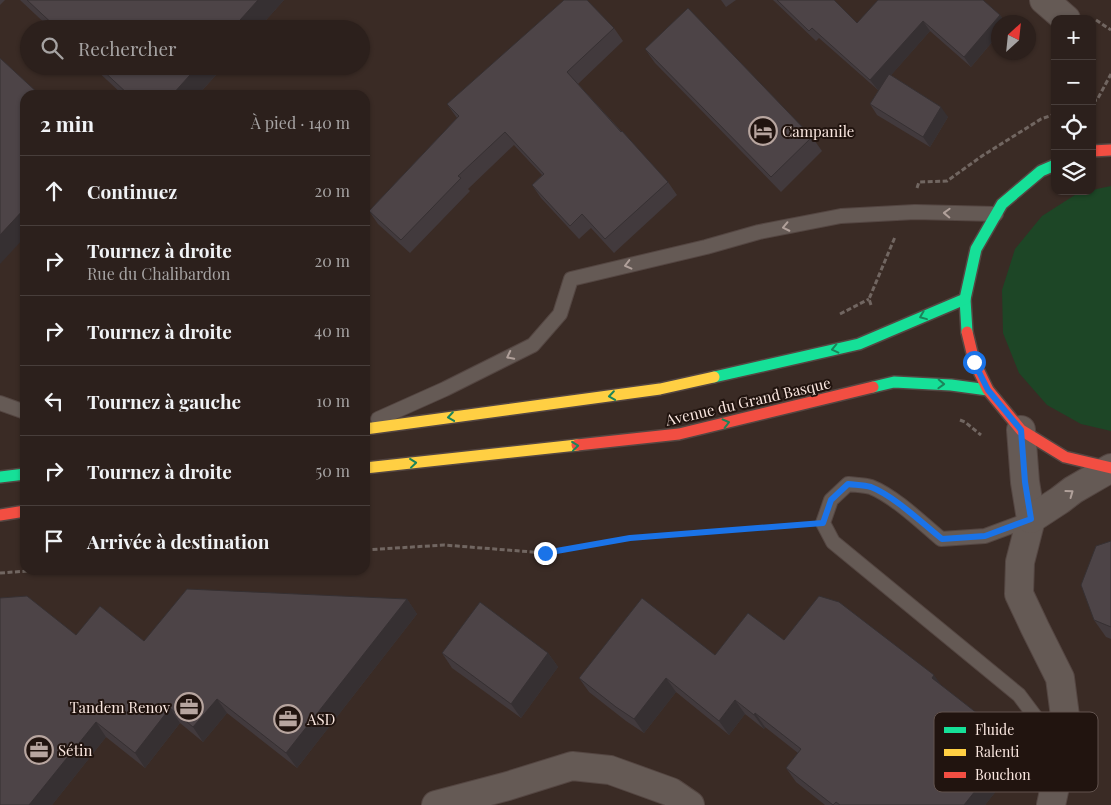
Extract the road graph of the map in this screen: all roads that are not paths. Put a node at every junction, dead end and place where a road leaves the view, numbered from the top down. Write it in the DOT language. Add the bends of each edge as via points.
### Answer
graph roads {
  1 [pos="1044,0"];
  2 [pos="1061,15"];
  3 [pos="1096,150"];
  4 [pos="1111,150"];
  5 [pos="1051,167"];
  6 [pos="996,214"];
  7 [pos="965,299"];
  8 [pos="988,390"];
  9 [pos="0,403"];
  10 [pos="20,410"];
  11 [pos="370,423"];
  12 [pos="370,428"];
  13 [pos="1021,430"];
  14 [pos="370,467"];
  15 [pos="1111,468"];
  16 [pos="20,475"];
  17 [pos="0,478"];
  18 [pos="20,512"];
  19 [pos="0,515"];
  20 [pos="1031,519"];
  21 [pos="1032,712"];
  22 [pos="1064,712"];
  23 [pos="1054,792"];
  24 [pos="436,805"];
  25 [pos="690,805"];
  26 [pos="1051,805"];
  1 -- 2 [label="street"];
  3 -- 4 [label="main road"];
  5 -- 6 [label="main road" via="1041,171 1002,204"];
  6 -- 7 [label="main road" via="976,249"];
  6 -- 11 [label="lane, one-way" via="906,212 841,216 759,232 571,279 560,314 533,345"];
  7 -- 8 [label="main road" via="967,331 974,362"];
  7 -- 12 [label="main road, Avenue du Grand Basque, one-way" via="860,344 660,389"];
  8 -- 13 [label="main road"];
  14 -- 8 [label="main road, Avenue du Grand Basque, one-way" via="679,434 894,382"];
  9 -- 10 [label="lane"];
  13 -- 15 [label="main road" via="1064,457"];
  13 -- 20 [label="street"];
  20 -- 15 [label="street, one-way"];
  16 -- 17 [label="main road"];
  18 -- 19 [label="main road"];
  20 -- 21 [label="lane" via="985,536 942,539 885,495 870,487 848,484 831,500 823,523 833,542 1019,695"];
  20 -- 22 [label="street" via="1020,562 1019,594 1060,678"];
  23 -- 26 [label="street"];
  24 -- 25 [label="street" via="572,766 610,770 671,792"];
}
